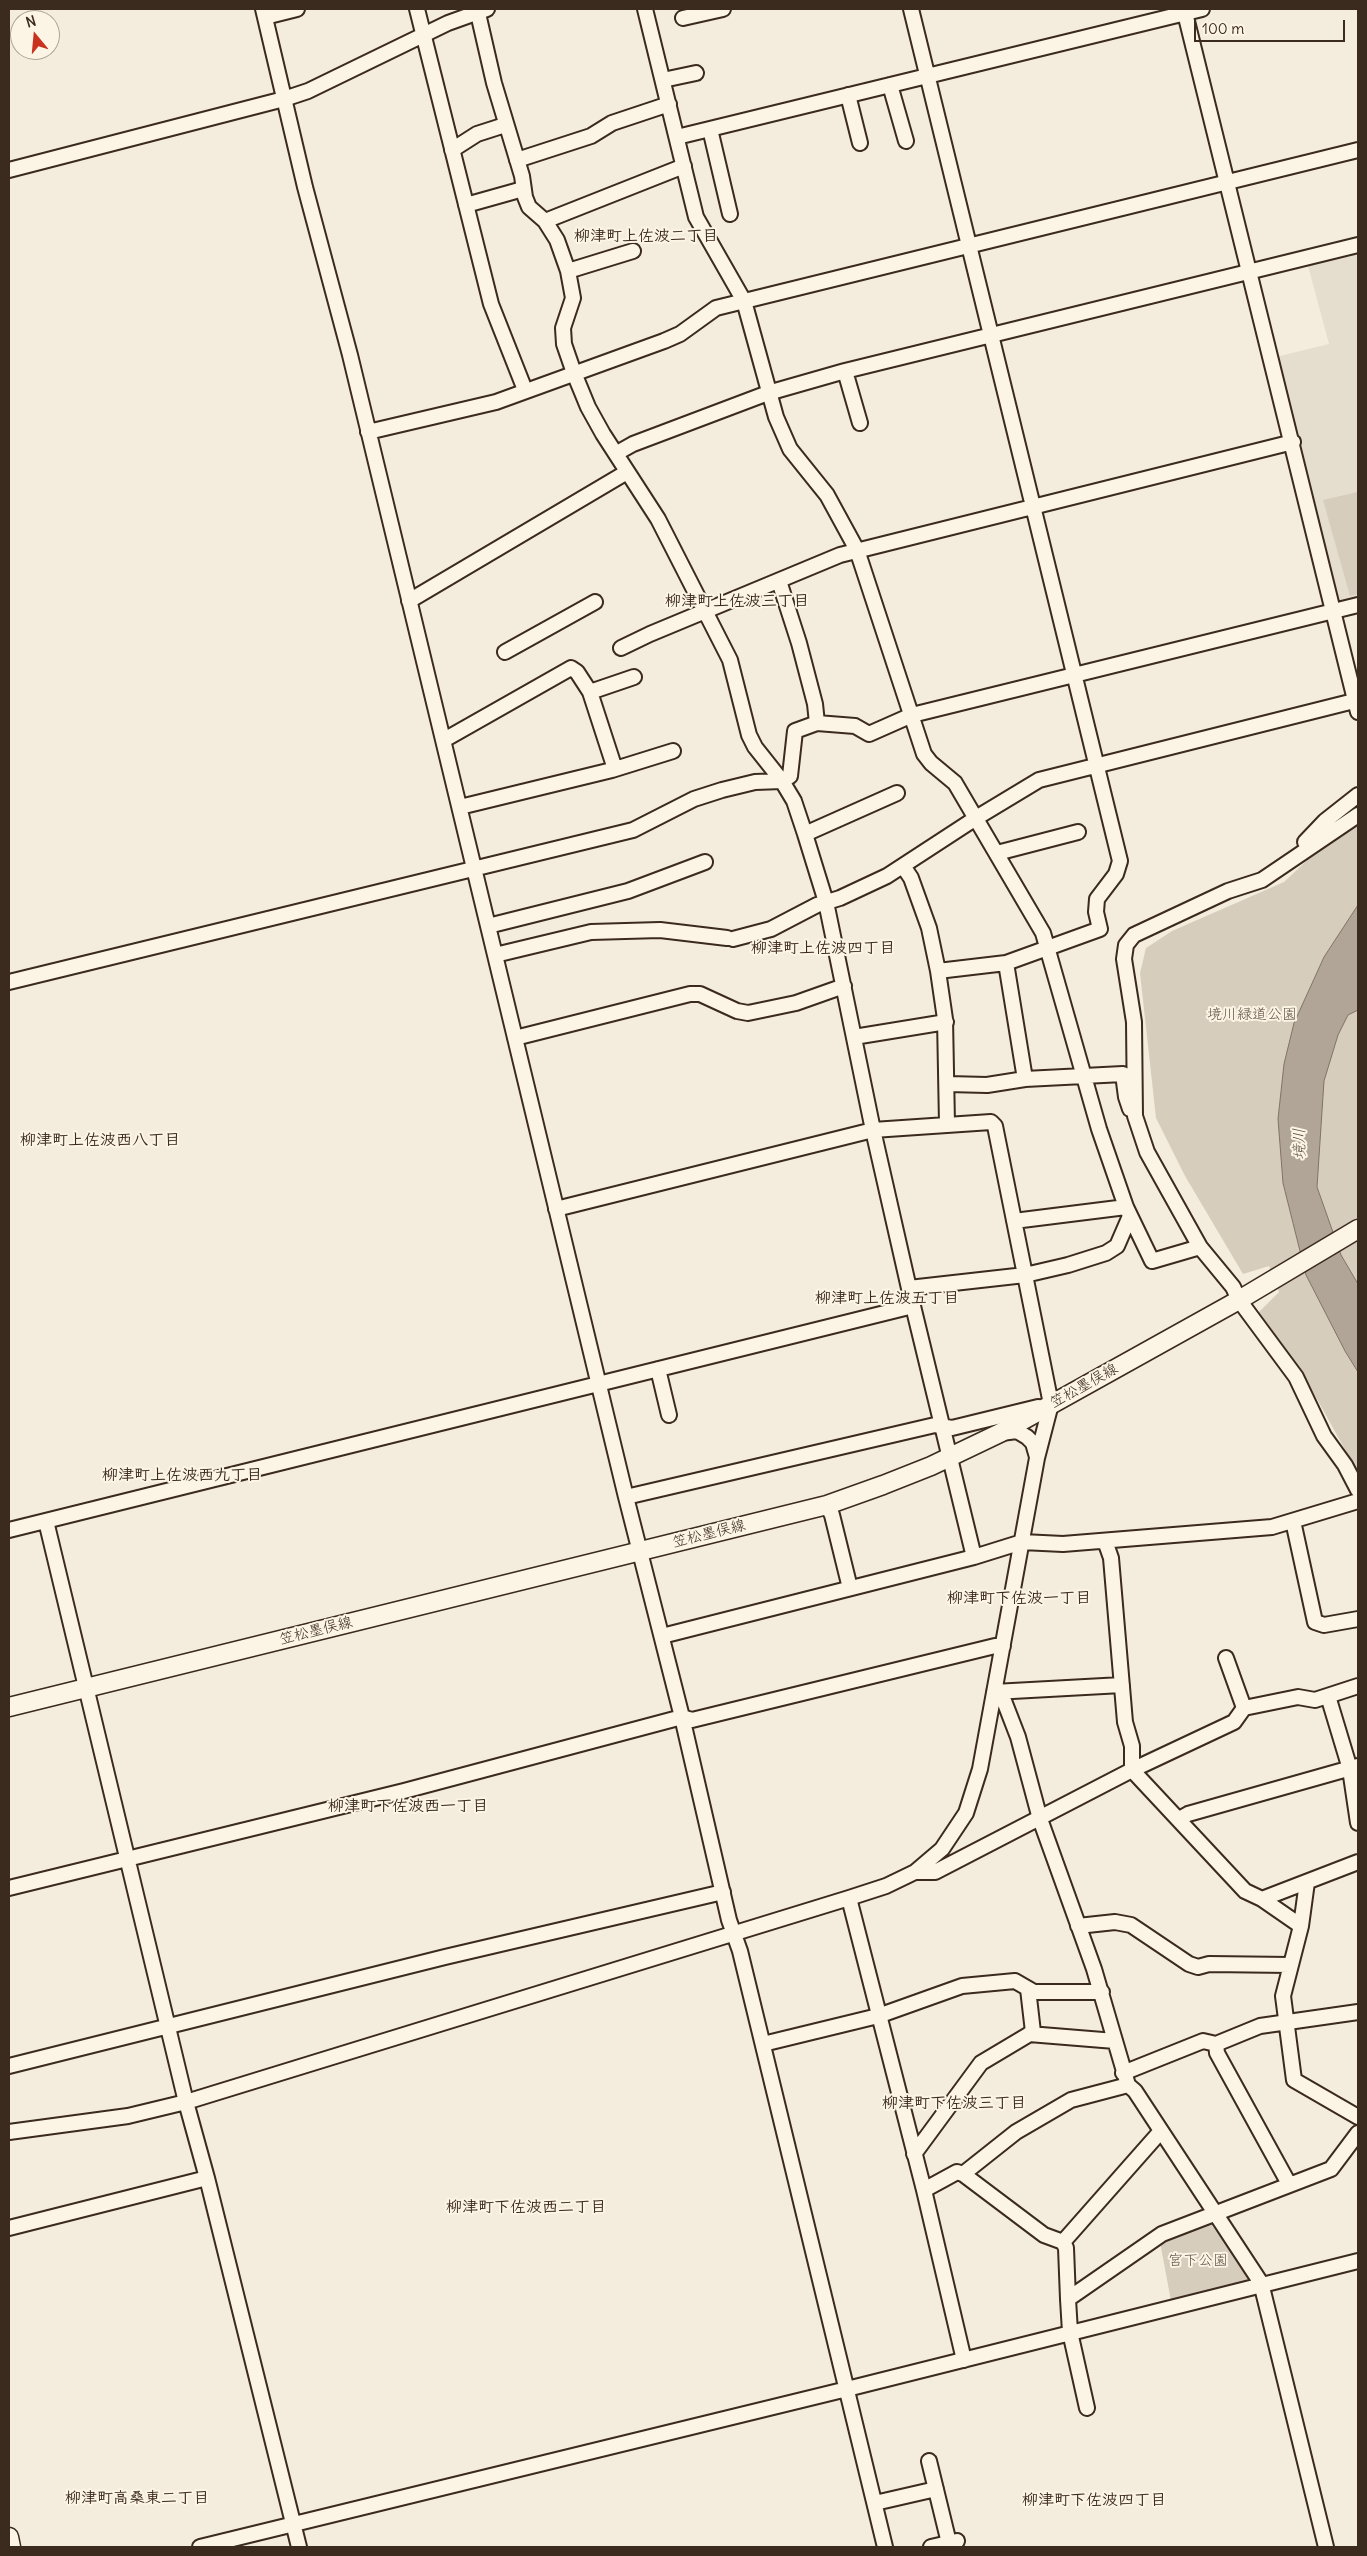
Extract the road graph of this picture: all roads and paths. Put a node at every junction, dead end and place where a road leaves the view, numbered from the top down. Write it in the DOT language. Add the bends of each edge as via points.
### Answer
graph roads {
  1 [pos="296,9"];
  2 [pos="417,9"];
  3 [pos="645,9"];
  4 [pos="723,9"];
  5 [pos="911,9"];
  6 [pos="1202,9"];
  7 [pos="481,10"];
  8 [pos="704,11"];
  9 [pos="1184,11"];
  10 [pos="264,13"];
  11 [pos="683,18"];
  12 [pos="423,35"];
  13 [pos="696,73"];
  14 [pos="928,76"];
  15 [pos="663,80"];
  16 [pos="890,85"];
  17 [pos="848,95"];
  18 [pos="284,99"];
  19 [pos="669,104"];
  20 [pos="505,125"];
  21 [pos="710,129"];
  22 [pos="677,137"];
  23 [pos="906,141"];
  24 [pos="860,143"];
  25 [pos="452,150"];
  26 [pos="1358,150"];
  27 [pos="517,160"];
  28 [pos="684,166"];
  29 [pos="9,170"];
  30 [pos="1229,183"];
  31 [pos="523,189"];
  32 [pos="466,205"];
  33 [pos="730,214"];
  34 [pos="544,221"];
  35 [pos="969,246"];
  36 [pos="1358,246"];
  37 [pos="633,251"];
  38 [pos="568,271"];
  39 [pos="1250,272"];
  40 [pos="744,300"];
  41 [pos="991,336"];
  42 [pos="845,371"];
  43 [pos="574,373"];
  44 [pos="525,390"];
  45 [pos="768,393"];
  46 [pos="860,423"];
  47 [pos="368,432"];
  48 [pos="1293,442"];
  49 [pos="617,453"];
  50 [pos="627,472"];
  51 [pos="1033,508"];
  52 [pos="857,550"];
  53 [pos="778,581"];
  54 [pos="409,601"];
  55 [pos="595,602"];
  56 [pos="1358,605"];
  57 [pos="704,611"];
  58 [pos="1334,611"];
  59 [pos="621,648"];
  60 [pos="505,652"];
  61 [pos="1074,676"];
  62 [pos="634,677"];
  63 [pos="590,692"];
  64 [pos="1357,704"];
  65 [pos="912,715"];
  66 [pos="817,723"];
  67 [pos="444,740"];
  68 [pos="672,751"];
  69 [pos="1096,764"];
  70 [pos="615,769"];
  71 [pos="782,781"];
  72 [pos="897,794"];
  73 [pos="1358,795"];
  74 [pos="460,807"];
  75 [pos="1358,815"];
  76 [pos="976,818"];
  77 [pos="1078,832"];
  78 [pos="805,834"];
  79 [pos="997,852"];
  80 [pos="1301,852"];
  81 [pos="705,862"];
  82 [pos="903,866"];
  83 [pos="475,869"];
  84 [pos="826,902"];
  85 [pos="488,926"];
  86 [pos="1048,946"];
  87 [pos="495,955"];
  88 [pos="1006,963"];
  89 [pos="938,971"];
  90 [pos="9,982"];
  91 [pos="844,986"];
  92 [pos="946,1022"];
  93 [pos="854,1037"];
  94 [pos="515,1038"];
  95 [pos="1084,1075"];
  96 [pos="1025,1079"];
  97 [pos="948,1084"];
  98 [pos="1135,1116"];
  99 [pos="947,1124"];
  100 [pos="873,1130"];
  101 [pos="556,1208"];
  102 [pos="1128,1212"];
  103 [pos="1014,1221"];
  104 [pos="1358,1229"];
  105 [pos="1200,1247"];
  106 [pos="1025,1275"];
  107 [pos="909,1288"];
  108 [pos="1239,1300"];
  109 [pos="913,1306"];
  110 [pos="658,1369"];
  111 [pos="599,1384"];
  112 [pos="1051,1404"];
  113 [pos="669,1415"];
  114 [pos="943,1426"];
  115 [pos="1000,1433"];
  116 [pos="950,1458"];
  117 [pos="1037,1458"];
  118 [pos="1358,1490"];
  119 [pos="626,1497"];
  120 [pos="1358,1501"];
  121 [pos="827,1505"];
  122 [pos="46,1520"];
  123 [pos="1293,1521"];
  124 [pos="9,1530"];
  125 [pos="1105,1541"];
  126 [pos="1022,1542"];
  127 [pos="641,1552"];
  128 [pos="974,1557"];
  129 [pos="850,1588"];
  130 [pos="1358,1619"];
  131 [pos="662,1636"];
  132 [pos="1002,1646"];
  133 [pos="1226,1658"];
  134 [pos="1122,1685"];
  135 [pos="1358,1686"];
  136 [pos="87,1688"];
  137 [pos="998,1692"];
  138 [pos="1328,1696"];
  139 [pos="9,1707"];
  140 [pos="1244,1708"];
  141 [pos="682,1717"];
  142 [pos="1354,1767"];
  143 [pos="1132,1770"];
  144 [pos="1040,1819"];
  145 [pos="1179,1819"];
  146 [pos="1358,1823"];
  147 [pos="129,1858"];
  148 [pos="1358,1862"];
  149 [pos="915,1872"];
  150 [pos="1307,1882"];
  151 [pos="9,1888"];
  152 [pos="723,1892"];
  153 [pos="849,1898"];
  154 [pos="1262,1899"];
  155 [pos="1078,1926"];
  156 [pos="1302,1926"];
  157 [pos="734,1934"];
  158 [pos="1290,1965"];
  159 [pos="1028,1989"];
  160 [pos="1102,1992"];
  161 [pos="1358,2012"];
  162 [pos="878,2016"];
  163 [pos="1285,2021"];
  164 [pos="168,2027"];
  165 [pos="1029,2034"];
  166 [pos="1115,2041"];
  167 [pos="763,2044"];
  168 [pos="1216,2044"];
  169 [pos="9,2066"];
  170 [pos="1126,2079"];
  171 [pos="186,2102"];
  172 [pos="1358,2118"];
  173 [pos="1161,2131"];
  174 [pos="9,2132"];
  175 [pos="1358,2133"];
  176 [pos="914,2154"];
  177 [pos="963,2174"];
  178 [pos="207,2178"];
  179 [pos="1289,2184"];
  180 [pos="924,2190"];
  181 [pos="1214,2215"];
  182 [pos="9,2228"];
  183 [pos="1063,2242"];
  184 [pos="1358,2260"];
  185 [pos="1261,2284"];
  186 [pos="1068,2299"];
  187 [pos="1070,2332"];
  188 [pos="964,2360"];
  189 [pos="847,2389"];
  190 [pos="1087,2408"];
  191 [pos="929,2461"];
  192 [pos="936,2489"];
  193 [pos="875,2503"];
  194 [pos="293,2524"];
  195 [pos="9,2537"];
  196 [pos="11,2547"];
  197 [pos="200,2547"];
  198 [pos="299,2547"];
  199 [pos="885,2547"];
  200 [pos="931,2547"];
  201 [pos="1326,2547"];
  1 -- 10 [label="street"];
  2 -- 12 [label="street"];
  3 -- 15 [label="street"];
  4 -- 8 [label="street"];
  5 -- 14 [label="street"];
  6 -- 9 [label="street"];
  7 -- 12 [label="street"];
  7 -- 20 [label="street"];
  8 -- 11 [label="street"];
  9 -- 14 [label="street"];
  9 -- 30 [label="street"];
  10 -- 18 [label="street"];
  12 -- 18 [label="street" via="308,91"];
  12 -- 25 [label="street"];
  13 -- 15 [label="street"];
  14 -- 16 [label="street"];
  14 -- 35 [label="street"];
  15 -- 19 [label="street"];
  16 -- 17 [label="street"];
  16 -- 23 [label="street"];
  17 -- 21 [label="street"];
  17 -- 24 [label="street"];
  18 -- 29 [label="street"];
  18 -- 47 [label="street"];
  19 -- 22 [label="street"];
  19 -- 27 [label="street" via="612,122 591,136"];
  20 -- 25 [label="street" via="477,134"];
  20 -- 27 [label="street"];
  21 -- 22 [label="street"];
  21 -- 33 [label="street"];
  22 -- 28 [label="street"];
  25 -- 32 [label="street"];
  26 -- 30 [label="street"];
  27 -- 31 [label="street"];
  28 -- 34 [label="street"];
  28 -- 40 [label="street" via="696,217"];
  30 -- 35 [label="street"];
  30 -- 39 [label="street"];
  31 -- 32 [label="street"];
  31 -- 34 [label="street" via="529,207"];
  32 -- 44 [label="street" via="491,304"];
  34 -- 38 [label="street" via="557,240"];
  35 -- 40 [label="street"];
  35 -- 41 [label="street"];
  36 -- 39 [label="street"];
  37 -- 38 [label="street"];
  38 -- 43 [label="street" via="573,298 563,328 564,344"];
  39 -- 41 [label="street"];
  39 -- 48 [label="street"];
  40 -- 43 [label="street" via="716,308 680,334 664,341"];
  40 -- 45 [label="street"];
  41 -- 42 [label="street"];
  41 -- 51 [label="street"];
  42 -- 45 [label="street"];
  42 -- 46 [label="street"];
  43 -- 44 [label="street"];
  43 -- 49 [label="street" via="588,407"];
  44 -- 47 [label="street" via="496,402"];
  45 -- 49 [label="street"];
  45 -- 52 [label="street" via="790,448 827,495"];
  47 -- 54 [label="street"];
  48 -- 51 [label="street"];
  48 -- 58 [label="street"];
  49 -- 50 [label="street"];
  50 -- 54 [label="street"];
  50 -- 57 [label="street" via="645,495"];
  51 -- 52 [label="street"];
  51 -- 61 [label="street"];
  52 -- 53 [label="street"];
  52 -- 65 [label="street"];
  53 -- 57 [label="street"];
  53 -- 66 [label="street" via="799,643"];
  54 -- 67 [label="street"];
  55 -- 60 [label="street"];
  56 -- 58 [label="street"];
  57 -- 59 [label="street"];
  57 -- 71 [label="street" via="730,660 749,736"];
  58 -- 61 [label="street"];
  58 -- 64 [label="street"];
  61 -- 65 [label="street"];
  61 -- 69 [label="street"];
  62 -- 63 [label="street"];
  63 -- 67 [label="street" via="571,668"];
  63 -- 70 [label="street"];
  64 -- 69 [label="street"];
  65 -- 66 [label="street" via="869,734 855,726"];
  65 -- 76 [label="street" via="924,754 955,783"];
  66 -- 71 [label="street" via="795,730 790,776"];
  67 -- 74 [label="street"];
  68 -- 70 [label="street"];
  69 -- 76 [label="street" via="1039,780"];
  69 -- 86 [label="street" via="1120,867 1097,899 1100,929"];
  70 -- 74 [label="street"];
  71 -- 78 [label="street" via="794,801"];
  71 -- 83 [label="street" via="755,782 722,790 694,799 633,830"];
  72 -- 78 [label="street"];
  73 -- 80 [label="street" via="1325,821 1304,843"];
  74 -- 83 [label="street"];
  75 -- 80 [label="street"];
  76 -- 79 [label="street"];
  76 -- 82 [label="street"];
  77 -- 79 [label="street"];
  78 -- 84 [label="street"];
  79 -- 86 [label="street"];
  80 -- 98 [label="street" via="1262,880 1228,891 1134,935 1126,945 1124,959 1134,1022"];
  81 -- 85 [label="street" via="628,891"];
  82 -- 84 [label="street"];
  82 -- 89 [label="street" via="911,878 928,928"];
  83 -- 85 [label="street"];
  83 -- 90 [label="street"];
  84 -- 87 [label="street" via="771,929 730,938 660,930 591,932"];
  84 -- 91 [label="street"];
  85 -- 87 [label="street"];
  86 -- 88 [label="street"];
  86 -- 95 [label="street"];
  87 -- 94 [label="street"];
  88 -- 89 [label="street"];
  88 -- 96 [label="street"];
  89 -- 92 [label="street"];
  91 -- 93 [label="street"];
  91 -- 94 [label="street" via="796,1003 748,1013 700,994 690,994"];
  92 -- 93 [label="street"];
  92 -- 97 [label="street"];
  93 -- 100 [label="street"];
  94 -- 101 [label="street"];
  95 -- 96 [label="street"];
  95 -- 98 [label="street" via="1123,1074 1126,1097"];
  95 -- 102 [label="street"];
  96 -- 97 [label="street" via="987,1084"];
  97 -- 99 [label="street"];
  98 -- 105 [label="street" via="1147,1152"];
  99 -- 100 [label="street"];
  99 -- 103 [label="street" via="991,1122 995,1126"];
  100 -- 101 [label="street"];
  100 -- 107 [label="street"];
  101 -- 111 [label="street"];
  102 -- 103 [label="street"];
  102 -- 105 [label="street" via="1152,1261"];
  102 -- 106 [label="street" via="1117,1246 1106,1253"];
  103 -- 106 [label="street"];
  104 -- 108 [label="main road, 笠松墨俣線"];
  105 -- 108 [label="street" via="1233,1287"];
  106 -- 107 [label="street"];
  106 -- 112 [label="street"];
  107 -- 109 [label="street"];
  108 -- 112 [label="main road, 笠松墨俣線"];
  108 -- 118 [label="street" via="1296,1377 1324,1436 1345,1464"];
  109 -- 110 [label="street"];
  109 -- 114 [label="street"];
  110 -- 111 [label="street"];
  110 -- 113 [label="street"];
  111 -- 119 [label="street"];
  111 -- 122 [label="street"];
  112 -- 114 [label="street" via="952,1428"];
  112 -- 115 [label="main road, 笠松墨俣線"];
  112 -- 117 [label="street"];
  114 -- 116 [label="street"];
  114 -- 119 [label="street" via="935,1424"];
  115 -- 116 [label="main road, 笠松墨俣線"];
  115 -- 117 [label="street" via="1017,1432 1027,1437 1033,1442"];
  116 -- 121 [label="main road, 笠松墨俣線"];
  116 -- 128 [label="street"];
  117 -- 126 [label="street"];
  119 -- 127 [label="street"];
  120 -- 123 [label="street"];
  121 -- 127 [label="main road, 笠松墨俣線"];
  121 -- 129 [label="street"];
  122 -- 124 [label="street"];
  122 -- 136 [label="street"];
  123 -- 125 [label="street" via="1228,1532"];
  123 -- 130 [label="street" via="1314,1622 1324,1625"];
  125 -- 126 [label="street"];
  125 -- 134 [label="street" via="1111,1558"];
  126 -- 128 [label="street"];
  126 -- 132 [label="street"];
  127 -- 131 [label="street"];
  127 -- 136 [label="main road, 笠松墨俣線"];
  128 -- 129 [label="street"];
  129 -- 131 [label="street"];
  131 -- 141 [label="street"];
  132 -- 137 [label="street"];
  132 -- 141 [label="street" via="692,1720"];
  133 -- 140 [label="street"];
  134 -- 137 [label="street"];
  134 -- 143 [label="street" via="1125,1722 1132,1746"];
  135 -- 138 [label="street"];
  136 -- 139 [label="main road, 笠松墨俣線"];
  136 -- 147 [label="street"];
  137 -- 144 [label="street" via="1018,1737"];
  137 -- 149 [label="street" via="966,1813 942,1849"];
  138 -- 140 [label="street" via="1315,1700 1298,1697"];
  138 -- 142 [label="street"];
  140 -- 143 [label="street" via="1234,1722"];
  141 -- 147 [label="street" via="404,1791"];
  141 -- 152 [label="street"];
  142 -- 145 [label="street"];
  142 -- 146 [label="street"];
  143 -- 144 [label="street"];
  143 -- 145 [label="street"];
  144 -- 149 [label="street" via="936,1872"];
  144 -- 155 [label="street"];
  145 -- 154 [label="street" via="1245,1891"];
  147 -- 151 [label="street"];
  147 -- 164 [label="street"];
  148 -- 150 [label="street"];
  149 -- 153 [label="street"];
  150 -- 154 [label="street"];
  150 -- 156 [label="street"];
  152 -- 157 [label="street"];
  152 -- 164 [label="street"];
  153 -- 157 [label="street"];
  153 -- 162 [label="street"];
  154 -- 156 [label="street"];
  155 -- 158 [label="street" via="1115,1922 1131,1925 1198,1967 1209,1964"];
  155 -- 160 [label="street"];
  156 -- 158 [label="street"];
  157 -- 167 [label="street"];
  157 -- 171 [label="street"];
  158 -- 163 [label="street" via="1283,1996"];
  159 -- 160 [label="street" via="1034,1992"];
  159 -- 162 [label="street" via="1015,1981 962,1986"];
  159 -- 165 [label="street" via="1033,2032"];
  160 -- 166 [label="street"];
  161 -- 163 [label="street"];
  162 -- 167 [label="street"];
  162 -- 176 [label="street"];
  163 -- 168 [label="street" via="1260,2026"];
  163 -- 172 [label="street" via="1294,2080"];
  164 -- 169 [label="street"];
  164 -- 171 [label="street"];
  165 -- 166 [label="street"];
  165 -- 176 [label="street" via="981,2063"];
  166 -- 170 [label="street"];
  167 -- 189 [label="street"];
  168 -- 170 [label="street" via="1203,2041"];
  168 -- 179 [label="street" via="1217,2053"];
  170 -- 173 [label="street"];
  170 -- 177 [label="street" via="1071,2100 1016,2132"];
  171 -- 174 [label="street" via="128,2116"];
  171 -- 178 [label="street"];
  173 -- 181 [label="street"];
  173 -- 183 [label="street"];
  175 -- 179 [label="street" via="1331,2169"];
  176 -- 180 [label="street"];
  177 -- 180 [label="street" via="958,2172"];
  177 -- 183 [label="street" via="1044,2235"];
  178 -- 182 [label="street"];
  178 -- 194 [label="street"];
  179 -- 181 [label="street"];
  180 -- 188 [label="street"];
  181 -- 185 [label="street"];
  181 -- 186 [label="street" via="1162,2234"];
  183 -- 186 [label="street"];
  184 -- 185 [label="street"];
  185 -- 187 [label="street"];
  185 -- 201 [label="street"];
  186 -- 187 [label="street"];
  187 -- 188 [label="street"];
  187 -- 190 [label="street"];
  188 -- 189 [label="street"];
  189 -- 193 [label="street"];
  189 -- 194 [label="street"];
  191 -- 192 [label="street"];
  192 -- 193 [label="street"];
  192 -- 200 [label="street" via="954,2542"];
  193 -- 199 [label="street"];
  194 -- 197 [label="street"];
  194 -- 198 [label="street"];
  195 -- 196 [label="main road"];
}
